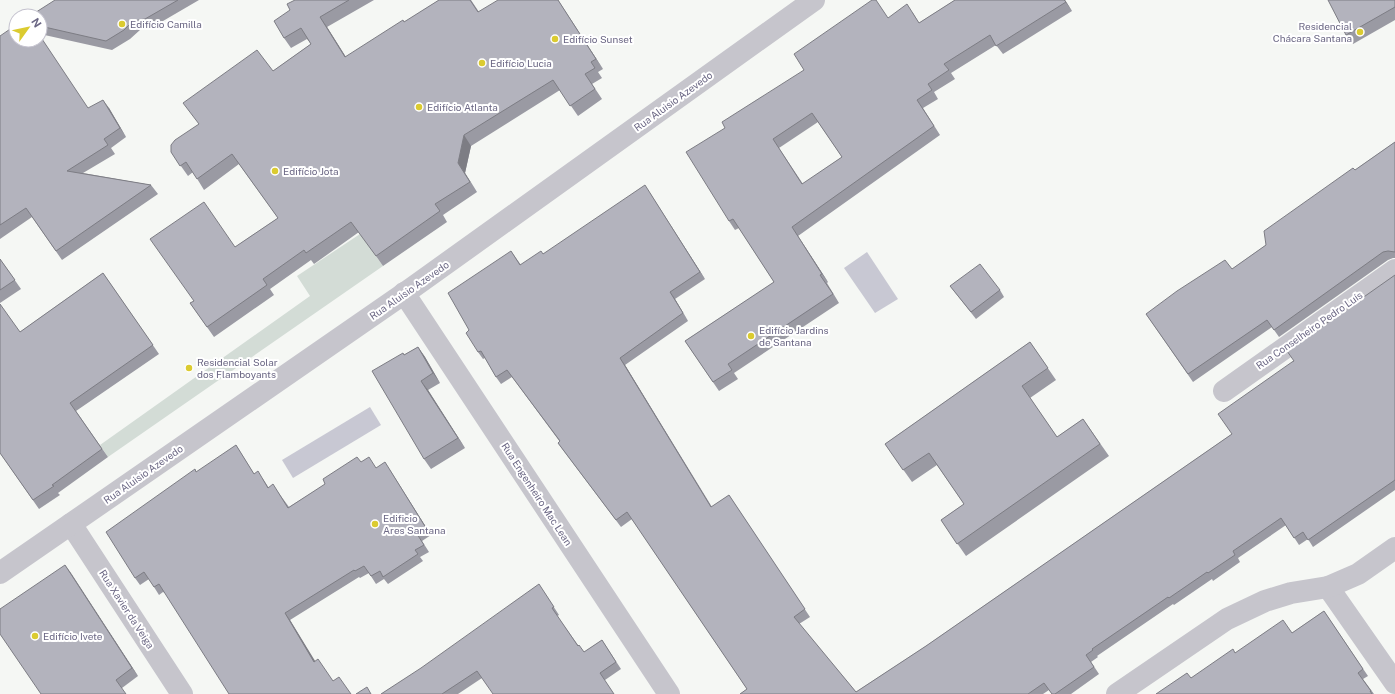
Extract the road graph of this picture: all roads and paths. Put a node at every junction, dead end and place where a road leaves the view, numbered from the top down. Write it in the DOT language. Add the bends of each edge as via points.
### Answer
graph roads {
  1 [pos="814,0"];
  2 [pos="1395,270"];
  3 [pos="404,293"];
  4 [pos="1224,391"];
  5 [pos="71,524"];
  6 [pos="1395,548"];
  7 [pos="0,573"];
  8 [pos="1328,587"];
  9 [pos="1395,683"];
  10 [pos="182,694"];
  11 [pos="669,694"];
  12 [pos="1117,694"];
  1 -- 3 [label="street, Rua Aluisio Azevedo"];
  2 -- 4 [label="street, Rua Conselheiro Pedro Luís"];
  3 -- 5 [label="street, Rua Aluisio Azevedo"];
  3 -- 11 [label="street, Rua Engenheiro Mac Lean"];
  5 -- 7 [label="street, Rua Aluisio Azevedo"];
  5 -- 10 [label="street, Rua Xavier da Veiga"];
  6 -- 8 [label="street" via="1358,574"];
  8 -- 9 [label="street"];
  8 -- 12 [label="street" via="1291,593 1265,601 1227,619"];
}
